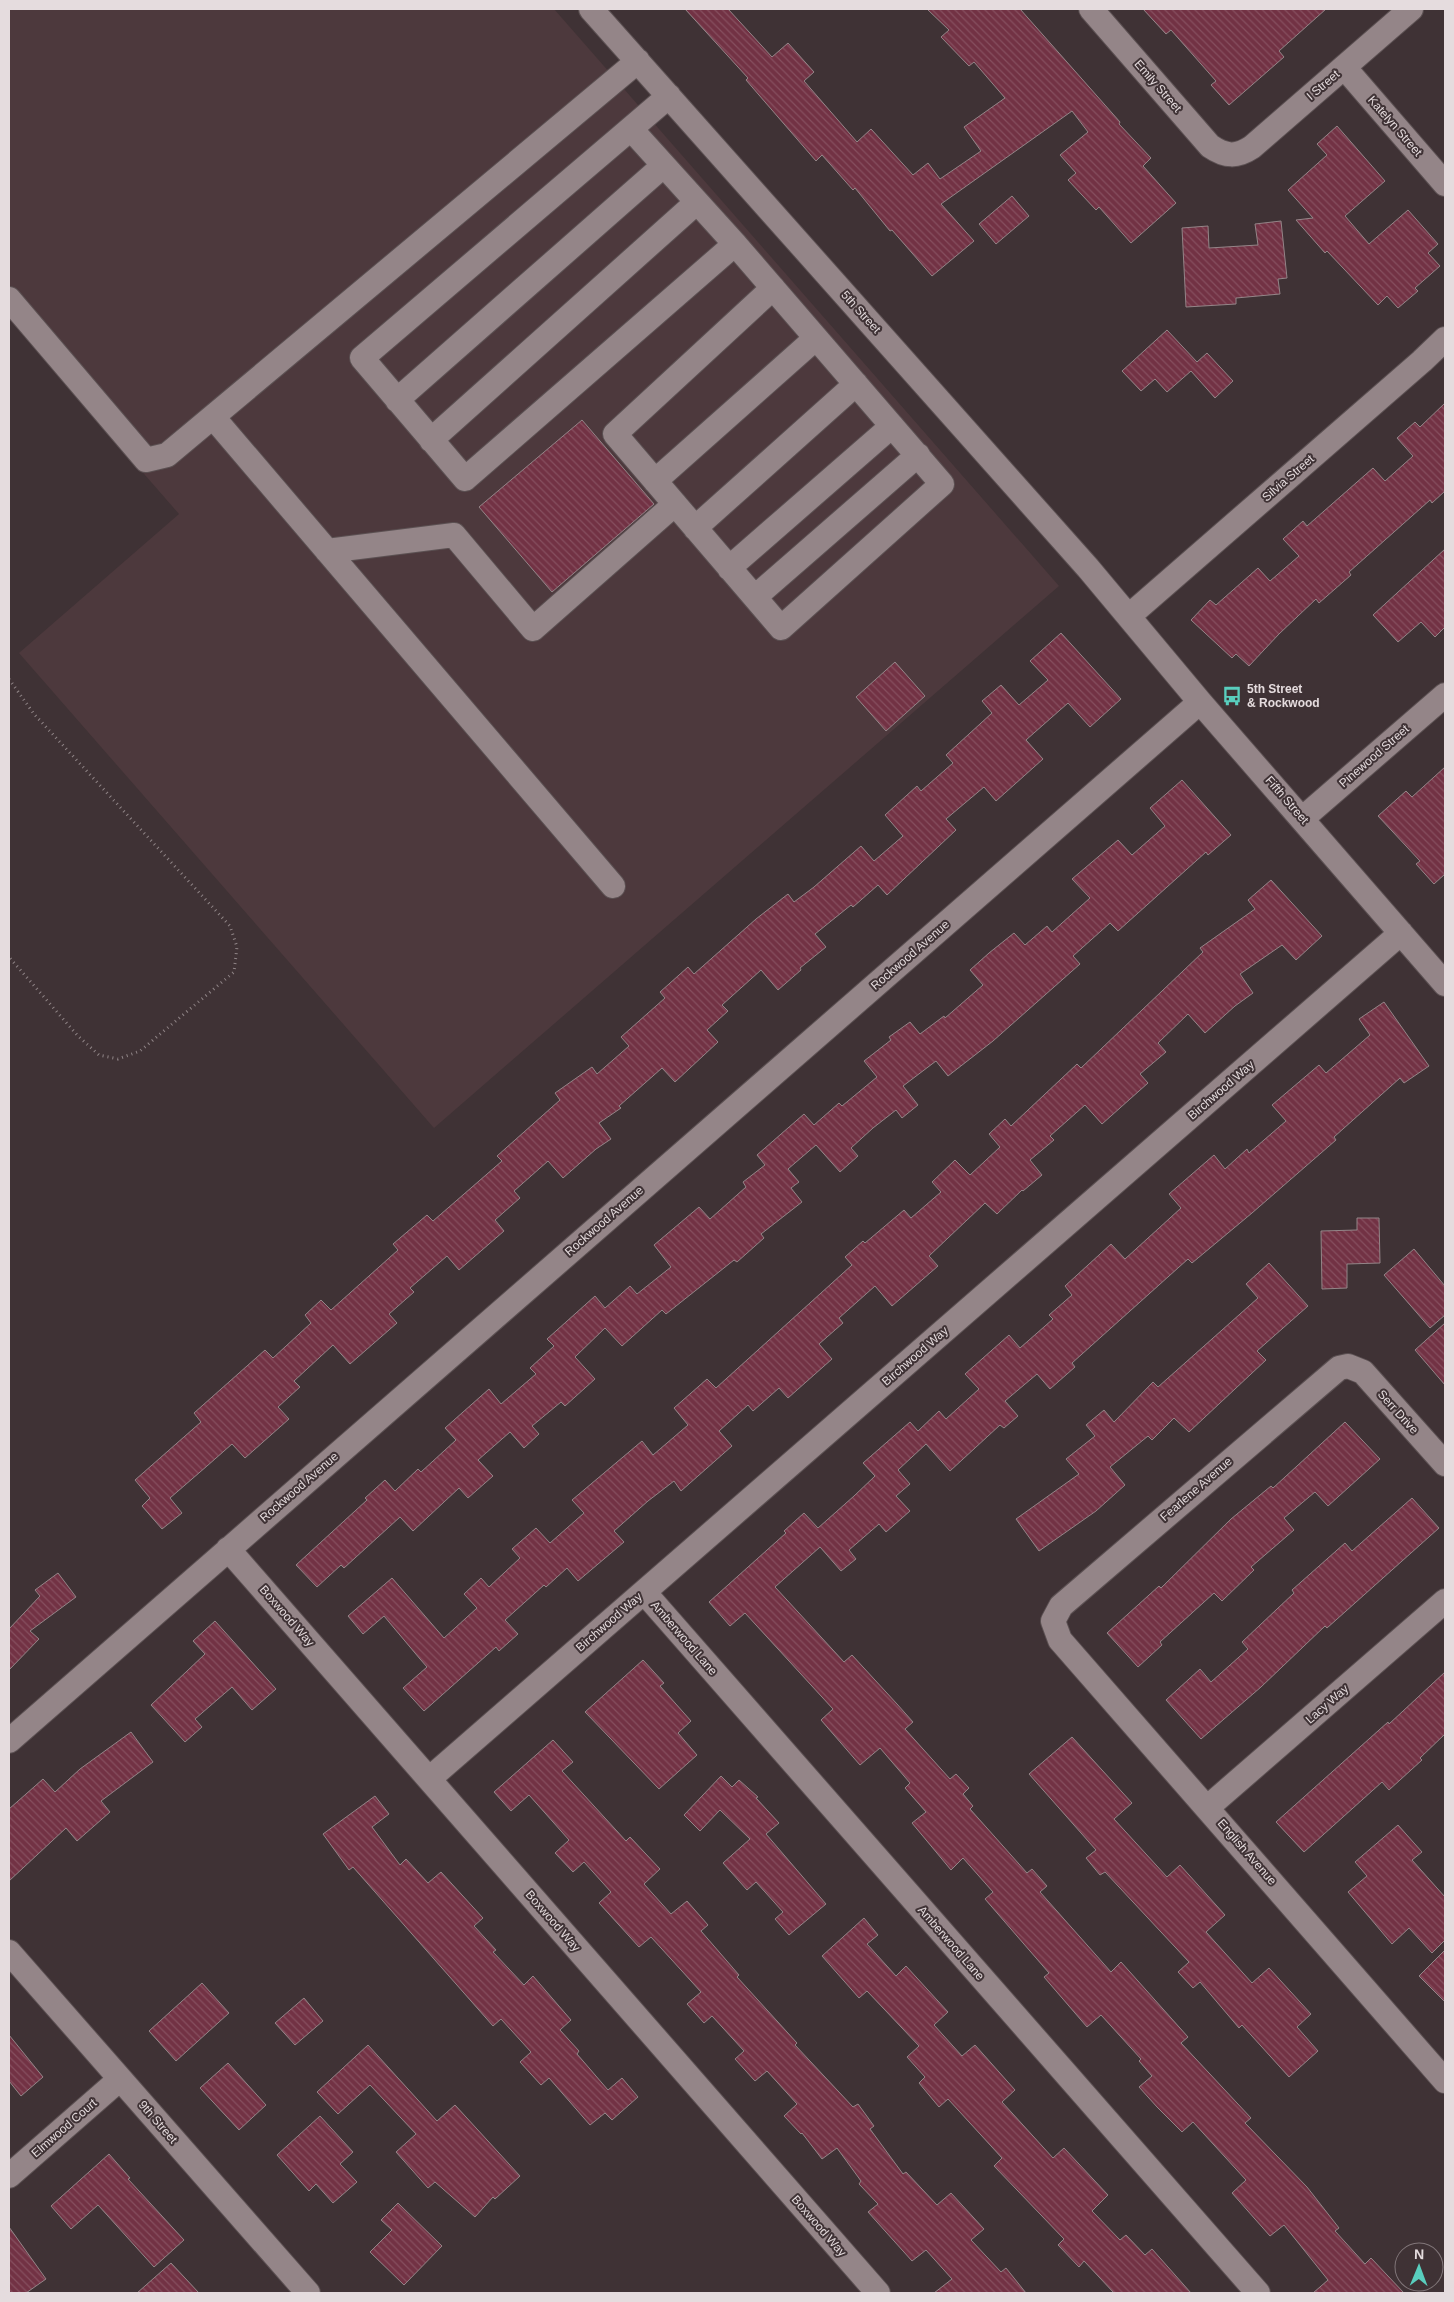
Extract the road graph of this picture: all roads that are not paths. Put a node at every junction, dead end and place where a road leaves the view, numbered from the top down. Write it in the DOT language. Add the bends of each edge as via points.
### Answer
graph roads {
  1 [pos="591,9"];
  2 [pos="1091,9"];
  3 [pos="1412,9"];
  4 [pos="638,61"];
  5 [pos="1344,67"];
  6 [pos="669,96"];
  7 [pos="632,129"];
  8 [pos="1230,155"];
  9 [pos="663,166"];
  10 [pos="1445,184"];
  11 [pos="697,202"];
  12 [pos="735,244"];
  13 [pos="773,288"];
  14 [pos="9,299"];
  15 [pos="816,338"];
  16 [pos="1445,339"];
  17 [pos="856,384"];
  18 [pos="397,400"];
  19 [pos="213,417"];
  20 [pos="892,426"];
  21 [pos="432,440"];
  22 [pos="918,455"];
  23 [pos="655,481"];
  24 [pos="676,504"];
  25 [pos="695,528"];
  26 [pos="328,551"];
  27 [pos="730,568"];
  28 [pos="755,597"];
  29 [pos="1129,616"];
  30 [pos="1445,695"];
  31 [pos="1200,702"];
  32 [pos="1303,818"];
  33 [pos="613,886"];
  34 [pos="1401,933"];
  35 [pos="1445,984"];
  36 [pos="1348,1366"];
  37 [pos="1445,1464"];
  38 [pos="228,1549"];
  39 [pos="644,1592"];
  40 [pos="1445,1601"];
  41 [pos="1053,1621"];
  42 [pos="9,1741"];
  43 [pos="429,1779"];
  44 [pos="1208,1807"];
  45 [pos="9,1952"];
  46 [pos="120,2079"];
  47 [pos="1445,2081"];
  48 [pos="9,2176"];
  49 [pos="308,2293"];
  50 [pos="878,2293"];
  51 [pos="1258,2293"];
  1 -- 4 [label="street, 5th Street"];
  2 -- 8 [label="street, Emily Street" via="1210,146"];
  3 -- 5 [label="street, I Street"];
  4 -- 6 [label="street, 5th Street"];
  4 -- 19 [label="street"];
  5 -- 8 [label="street, I Street" via="1252,147"];
  5 -- 10 [label="street, Katelyn Street"];
  6 -- 7 [label="street"];
  6 -- 29 [label="street, 5th Street"];
  7 -- 9 [label="street"];
  7 -- 18 [label="street" via="362,358"];
  9 -- 11 [label="street"];
  9 -- 18 [label="street"];
  11 -- 12 [label="street"];
  11 -- 21 [label="street"];
  12 -- 13 [label="street"];
  12 -- 21 [label="street" via="465,479"];
  13 -- 15 [label="street"];
  13 -- 23 [label="street" via="615,434"];
  14 -- 19 [label="street" via="146,460 167,455"];
  15 -- 17 [label="street"];
  15 -- 23 [label="street"];
  16 -- 29 [label="street, Silvia Street"];
  17 -- 20 [label="street"];
  17 -- 25 [label="street"];
  18 -- 21 [label="street"];
  19 -- 26 [label="street"];
  20 -- 22 [label="street"];
  20 -- 27 [label="street"];
  22 -- 28 [label="street"];
  22 -- 28 [label="street" via="942,484 781,628"];
  23 -- 24 [label="street"];
  24 -- 25 [label="street"];
  24 -- 26 [label="street" via="533,629 454,535"];
  25 -- 27 [label="street"];
  26 -- 33 [label="street"];
  27 -- 28 [label="street"];
  29 -- 31 [label="street, Fifth Street"];
  30 -- 32 [label="street, Pinewood Street"];
  31 -- 32 [label="street, Fifth Street"];
  31 -- 38 [label="street, Rockwood Avenue"];
  32 -- 34 [label="street, Fifth Street"];
  34 -- 35 [label="street, Fifth Street"];
  34 -- 39 [label="street, Birchwood Way"];
  36 -- 37 [label="street, Serr Drive" via="1363,1372"];
  36 -- 41 [label="street, Fearlene Avenue" via="1331,1373 1076,1593 1061,1606"];
  38 -- 42 [label="street, Rockwood Avenue"];
  38 -- 43 [label="street, Boxwood Way"];
  39 -- 43 [label="street, Birchwood Way"];
  39 -- 51 [label="street, Amberwood Lane"];
  40 -- 44 [label="street, Lacy Way"];
  41 -- 44 [label="street, English Avenue" via="1060,1640"];
  43 -- 50 [label="street, Boxwood Way"];
  44 -- 47 [label="street, English Avenue"];
  45 -- 46 [label="street, 9th Street"];
  46 -- 48 [label="street, Elmwood Court"];
  46 -- 49 [label="street, 9th Street"];
}
